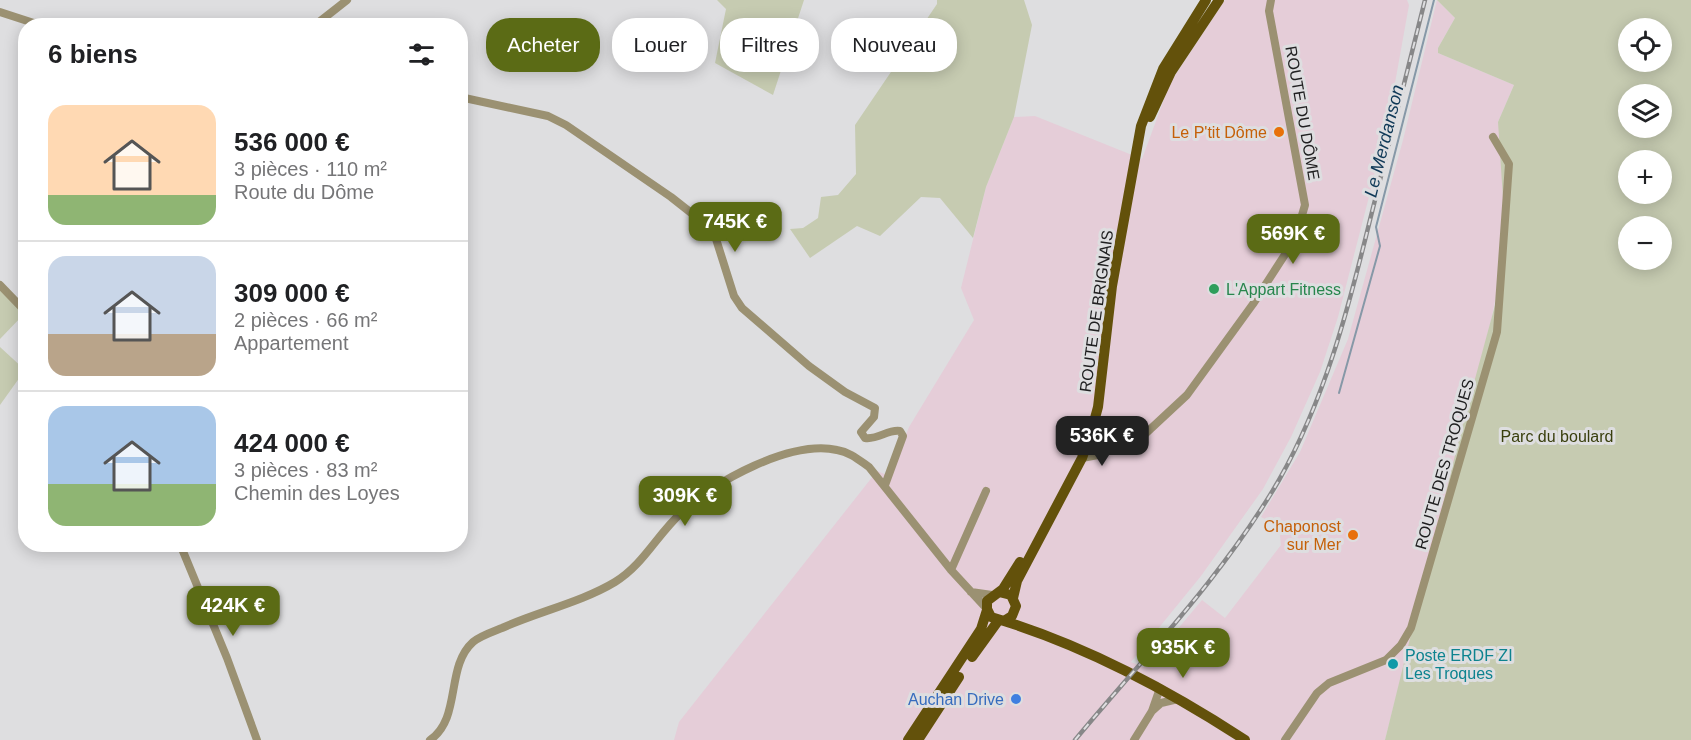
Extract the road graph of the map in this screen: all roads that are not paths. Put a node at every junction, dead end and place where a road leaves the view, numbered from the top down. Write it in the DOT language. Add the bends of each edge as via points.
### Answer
graph roads {
  1 [pos="347,0"];
  2 [pos="1206,0"];
  3 [pos="1219,0"];
  4 [pos="1270,0"];
  5 [pos="0,12"];
  6 [pos="18,18"];
  7 [pos="324,18"];
  8 [pos="468,99"];
  9 [pos="1493,137"];
  10 [pos="1137,154"];
  11 [pos="0,285"];
  12 [pos="18,304"];
  13 [pos="1088,440"];
  14 [pos="1109,447"];
  15 [pos="1082,458"];
  16 [pos="885,485"];
  17 [pos="986,491"];
  18 [pos="1041,532"];
  19 [pos="183,552"];
  20 [pos="951,570"];
  21 [pos="971,592"];
  22 [pos="996,593"];
  23 [pos="1014,604"];
  24 [pos="987,610"];
  25 [pos="1001,621"];
  26 [pos="1028,628"];
  27 [pos="1102,659"];
  28 [pos="1160,688"];
  29 [pos="1179,699"];
  30 [pos="1152,711"];
  31 [pos="1205,713"];
  32 [pos="257,740"];
  33 [pos="430,740"];
  34 [pos="908,740"];
  35 [pos="918,740"];
  36 [pos="1134,740"];
  37 [pos="1245,740"];
  38 [pos="1285,740"];
  1 -- 7 [label="street"];
  2 -- 10 [label="main road, ROUTE DE BRIGNAIS" via="1162,69 1141,126"];
  3 -- 10 [label="main road, ROUTE DE BRIGNAIS" via="1170,72"];
  4 -- 14 [label="street, ROUTE DU DÔME" via="1305,205 1295,239 1187,395 1144,435"];
  5 -- 6 [label="street"];
  8 -- 16 [label="street" via="528,111 566,125 704,223 716,238 734,296 742,308 809,366 875,408 874,417 861,432 865,438 900,431 903,436"];
  9 -- 38 [label="street, ROUTE DES TROQUES" via="1509,164 1497,332 1411,628 1386,660 1329,683 1317,693"];
  10 -- 13 [label="main road, ROUTE DE BRIGNAIS" via="1112,286 1098,407"];
  11 -- 12 [label="street"];
  13 -- 14 [label="street" via="1100,449"];
  13 -- 15 [label="main road, ROUTE DE BRIGNAIS"];
  14 -- 15 [label="street, ROUTE DU DÔME" via="1098,455"];
  15 -- 18 [label="main road, ROUTE DE BRIGNAIS"];
  16 -- 20 [label="street"];
  16 -- 33 [label="street" via="848,453 823,448 773,457 744,471 682,512 635,568 614,582 472,643 462,658 445,721"];
  17 -- 20 [label="street"];
  18 -- 22 [label="main road, ROUTE DE BRIGNAIS"];
  18 -- 23 [label="main road, ROUTE DE BRIGNAIS" via="1017,581"];
  19 -- 32 [label="street"];
  20 -- 21 [label="street"];
  21 -- 22 [label="street"];
  21 -- 24 [label="street"];
  22 -- 23 [label="main road" via="1007,593"];
  22 -- 24 [label="main road" via="987,601"];
  23 -- 25 [label="main road" via="1012,616"];
  23 -- 26 [label="main road"];
  24 -- 25 [label="main road" via="991,617"];
  24 -- 34 [label="main road" via="981,629"];
  25 -- 26 [label="main road"];
  25 -- 35 [label="main road" via="988,631"];
  26 -- 27 [label="main road"];
  27 -- 28 [label="main road"];
  27 -- 31 [label="main road" via="1144,672 1197,704"];
  28 -- 29 [label="main road"];
  28 -- 30 [label="street"];
  29 -- 30 [label="street" via="1161,703"];
  29 -- 31 [label="main road"];
  30 -- 36 [label="street"];
  31 -- 37 [label="main road"];
}
